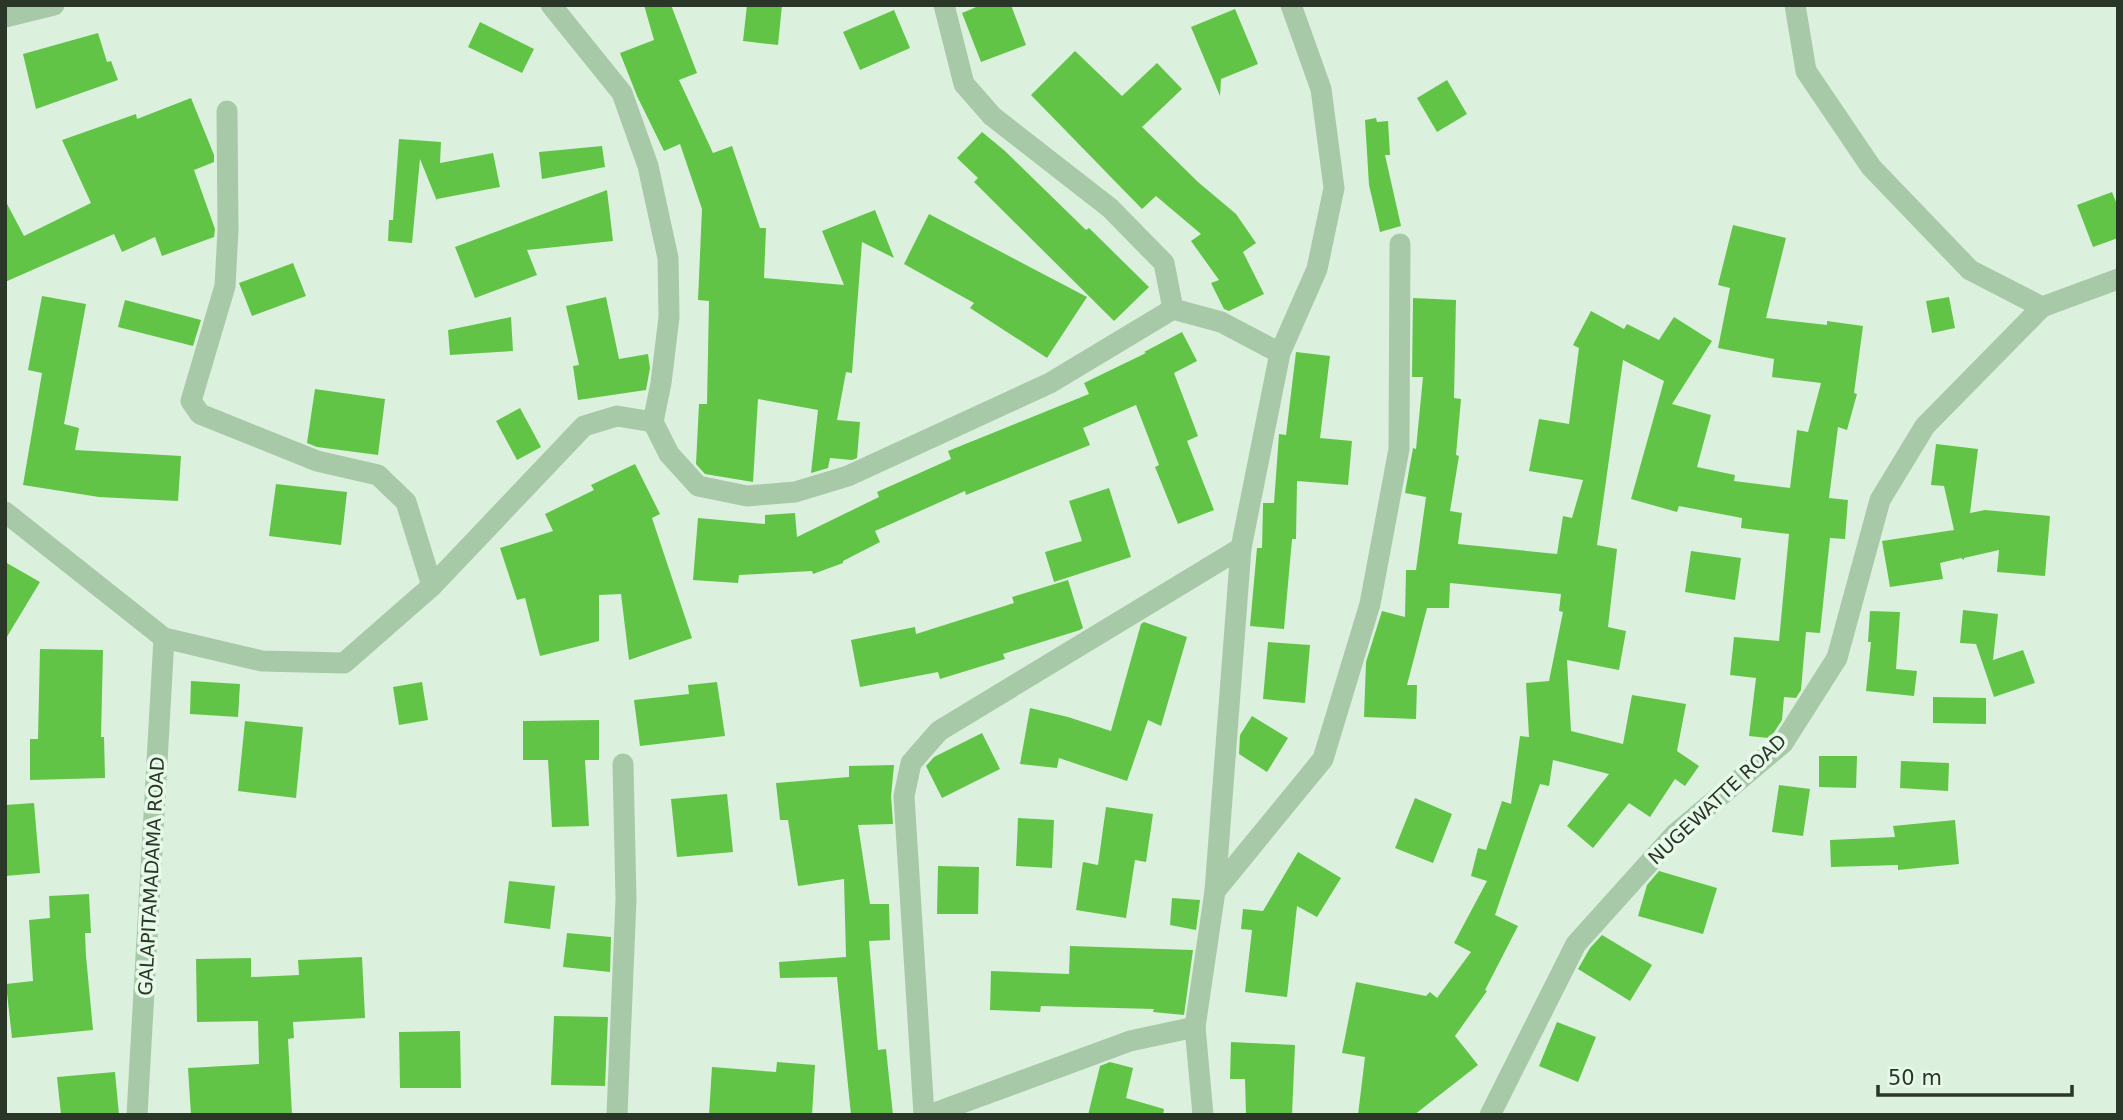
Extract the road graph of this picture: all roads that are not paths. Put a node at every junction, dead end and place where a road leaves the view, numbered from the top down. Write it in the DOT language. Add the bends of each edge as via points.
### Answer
graph roads {
  1 [pos="54,5"];
  2 [pos="551,5"];
  3 [pos="944,5"];
  4 [pos="1291,5"];
  5 [pos="1795,5"];
  6 [pos="5,17"];
  7 [pos="227,111"];
  8 [pos="1400,244"];
  9 [pos="2118,279"];
  10 [pos="2042,307"];
  11 [pos="1173,309"];
  12 [pos="1280,353"];
  13 [pos="653,422"];
  14 [pos="5,512"];
  15 [pos="1241,548"];
  16 [pos="432,586"];
  17 [pos="164,638"];
  18 [pos="623,764"];
  19 [pos="1215,891"];
  20 [pos="1195,1027"];
  21 [pos="137,1115"];
  22 [pos="617,1115"];
  23 [pos="926,1115"];
  24 [pos="1203,1115"];
  25 [pos="1490,1115"];
  1 -- 6 [label="street"];
  2 -- 13 [label="street" via="622,93 648,166 668,258 669,317"];
  3 -- 11 [label="street" via="964,84 992,116 1110,208 1164,263"];
  4 -- 12 [label="street" via="1321,89 1334,188 1317,269"];
  5 -- 10 [label="street" via="1806,71 1871,167 1970,270"];
  7 -- 16 [label="street" via="225,286 191,401 200,414 317,461 378,475 406,502"];
  8 -- 19 [label="street" via="1399,449 1370,604 1323,759"];
  9 -- 10 [label="street"];
  10 -- 25 [label="street, NUGEWATTE ROAD" via="1925,426 1880,500 1837,658 1783,743 1675,834 1576,944"];
  11 -- 12 [label="street" via="1221,322"];
  11 -- 13 [label="street" via="1050,383 848,476 795,492 747,496 698,486 670,454"];
  12 -- 15 [label="street"];
  13 -- 16 [label="street" via="617,416 584,426"];
  14 -- 17 [label="street"];
  15 -- 19 [label="street"];
  15 -- 23 [label="street" via="939,731 911,763 904,796"];
  16 -- 17 [label="street" via="344,663 262,661"];
  17 -- 21 [label="street, GALAPITAMADAMA ROAD"];
  18 -- 22 [label="street" via="626,899"];
  19 -- 20 [label="street"];
  20 -- 23 [label="street" via="1130,1041"];
  20 -- 24 [label="street"];
}
